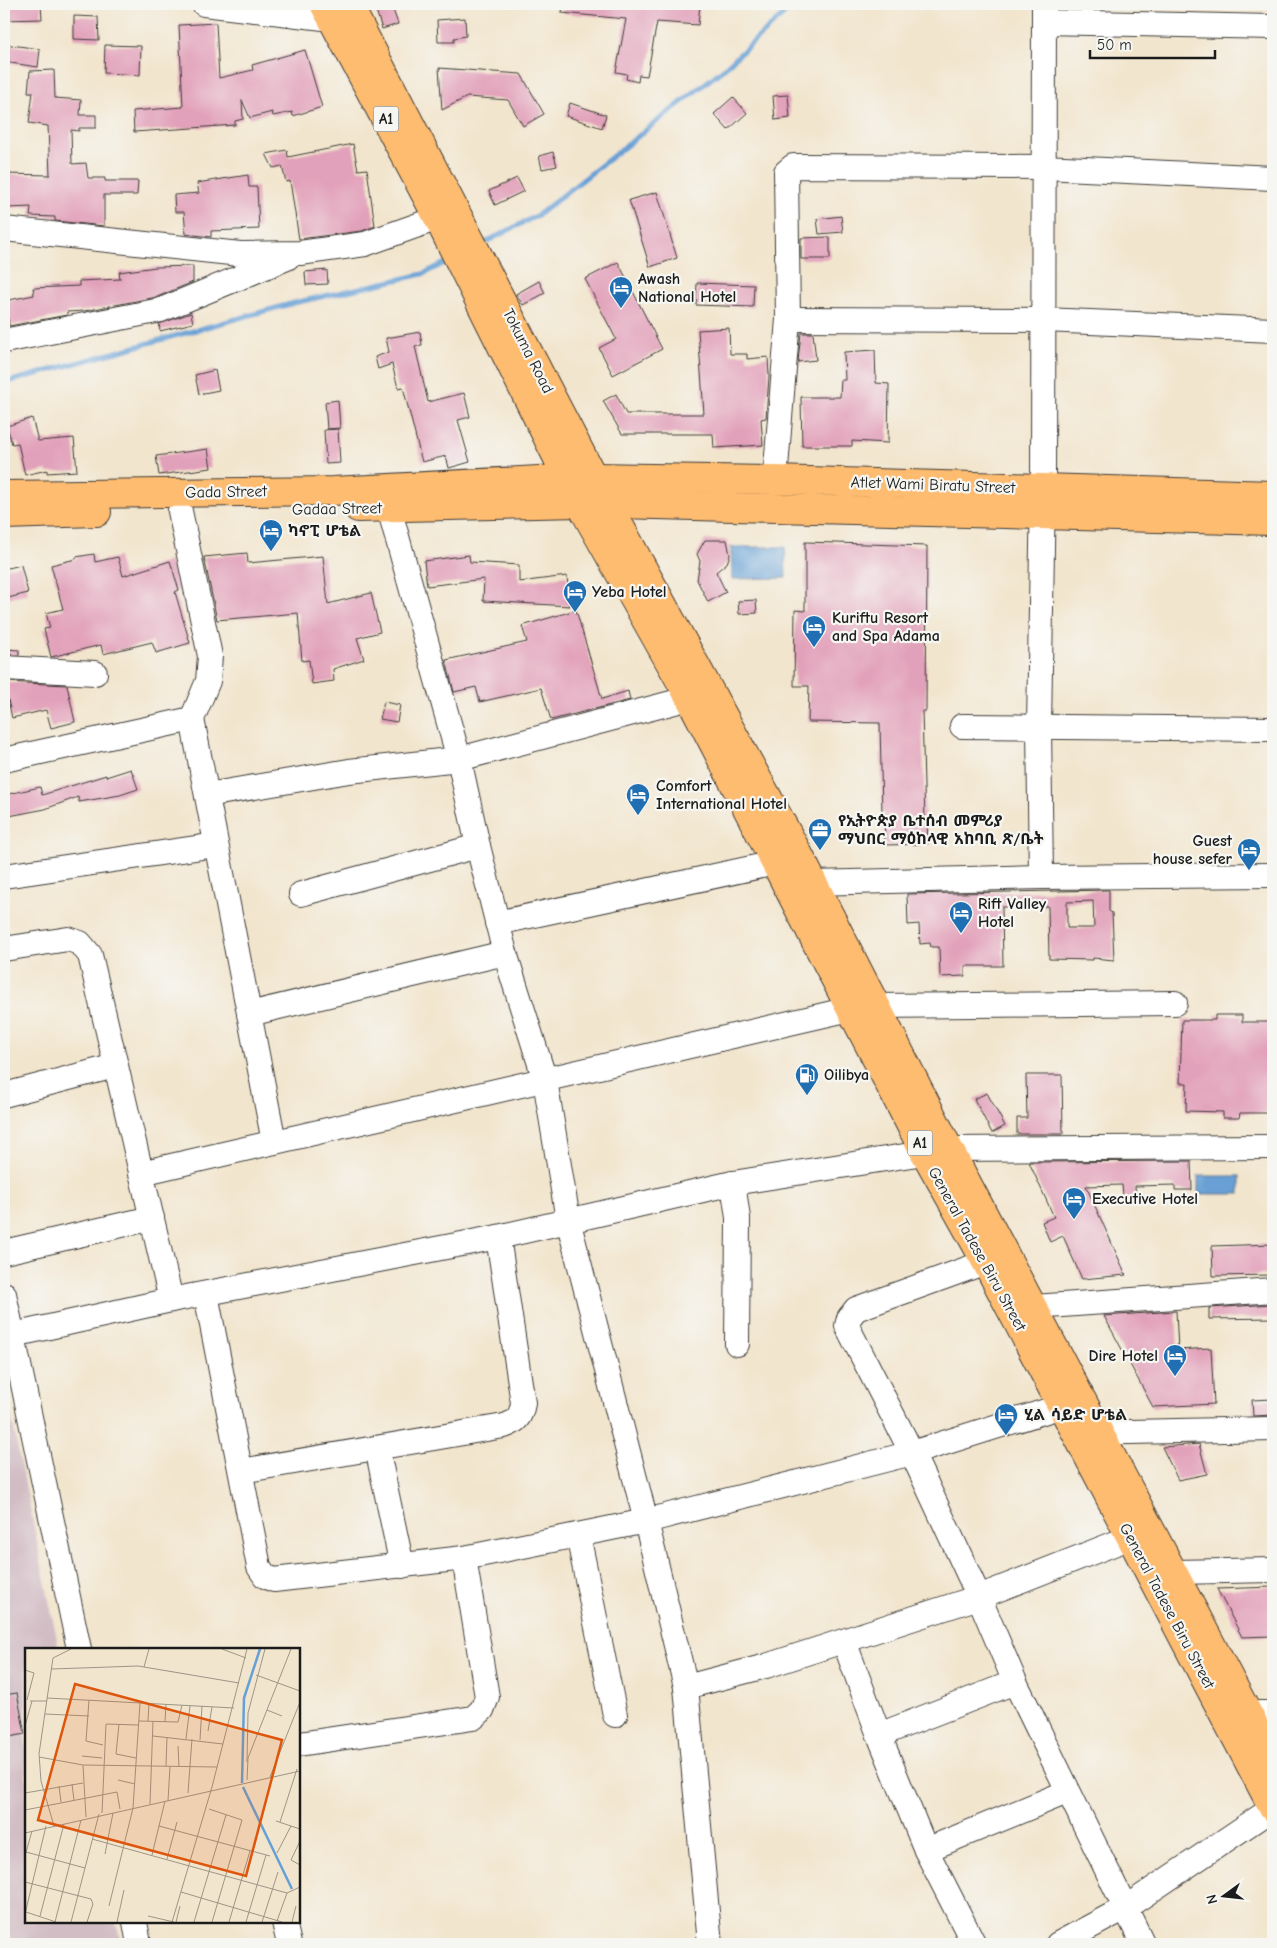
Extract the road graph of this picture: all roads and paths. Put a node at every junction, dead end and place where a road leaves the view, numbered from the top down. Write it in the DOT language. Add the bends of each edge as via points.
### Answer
graph roads {
  1 [pos="204,4"];
  2 [pos="340,11"];
  3 [pos="1044,13"];
  4 [pos="1273,27"];
  5 [pos="1043,167"];
  6 [pos="1273,178"];
  7 [pos="449,227"];
  8 [pos="4,229"];
  9 [pos="300,253"];
  10 [pos="788,319"];
  11 [pos="1044,320"];
  12 [pos="1273,330"];
  13 [pos="4,341"];
  14 [pos="581,478"];
  15 [pos="775,480"];
  16 [pos="1043,488"];
  17 [pos="4,495"];
  18 [pos="1273,495"];
  19 [pos="580,503"];
  20 [pos="607,503"];
  21 [pos="389,508"];
  22 [pos="180,511"];
  23 [pos="4,515"];
  24 [pos="1043,515"];
  25 [pos="1273,521"];
  26 [pos="4,668"];
  27 [pos="95,673"];
  28 [pos="690,698"];
  29 [pos="192,719"];
  30 [pos="962,726"];
  31 [pos="1039,727"];
  32 [pos="1273,729"];
  33 [pos="459,759"];
  34 [pos="4,760"];
  35 [pos="207,795"];
  36 [pos="216,845"];
  37 [pos="478,846"];
  38 [pos="787,859"];
  39 [pos="1273,875"];
  40 [pos="4,876"];
  41 [pos="1040,877"];
  42 [pos="813,883"];
  43 [pos="301,894"];
  44 [pos="497,924"];
  45 [pos="4,949"];
  46 [pos="505,954"];
  47 [pos="1175,1003"];
  48 [pos="863,1008"];
  49 [pos="249,1014"];
  50 [pos="115,1066"];
  51 [pos="545,1080"];
  52 [pos="4,1094"];
  53 [pos="274,1142"];
  54 [pos="1273,1147"];
  55 [pos="937,1151"];
  56 [pos="141,1173"];
  57 [pos="733,1183"];
  58 [pos="152,1218"];
  59 [pos="568,1220"];
  60 [pos="498,1237"];
  61 [pos="4,1252"];
  62 [pos="986,1262"];
  63 [pos="1273,1290"];
  64 [pos="4,1294"];
  65 [pos="206,1294"];
  66 [pos="171,1300"];
  67 [pos="1034,1307"];
  68 [pos="12,1335"];
  69 [pos="738,1344"];
  70 [pos="1062,1406"];
  71 [pos="1273,1430"];
  72 [pos="1088,1432"];
  73 [pos="377,1448"];
  74 [pos="912,1453"];
  75 [pos="241,1471"];
  76 [pos="646,1521"];
  77 [pos="578,1535"];
  78 [pos="1131,1537"];
  79 [pos="464,1558"];
  80 [pos="402,1566"];
  81 [pos="1273,1570"];
  82 [pos="1175,1572"];
  83 [pos="979,1597"];
  84 [pos="844,1641"];
  85 [pos="79,1648"];
  86 [pos="1015,1682"];
  87 [pos="686,1687"];
  88 [pos="1260,1713"];
  89 [pos="615,1715"];
  90 [pos="879,1735"];
  91 [pos="300,1744"];
  92 [pos="1273,1761"];
  93 [pos="1067,1792"];
  94 [pos="1273,1808"];
  95 [pos="926,1850"];
  96 [pos="1125,1908"];
  97 [pos="135,1923"];
  98 [pos="284,1923"];
  99 [pos="139,1944"];
  100 [pos="289,1944"];
  101 [pos="710,1944"];
  102 [pos="974,1944"];
  103 [pos="1058,1944"];
  104 [pos="1142,1944"];
  1 -- 2 [label="street"];
  2 -- 7 [label="main road, A1"];
  3 -- 4 [label="street"];
  3 -- 5 [label="street"];
  5 -- 6 [label="street"];
  5 -- 10 [label="street" via="794,166 786,172"];
  5 -- 11 [label="street"];
  7 -- 9 [label="street"];
  7 -- 14 [label="main road, Tokuma Road / A1" via="494,306"];
  8 -- 9 [label="street" via="222,253"];
  9 -- 13 [label="street" via="162,310"];
  10 -- 11 [label="street"];
  10 -- 15 [label="street"];
  11 -- 12 [label="street"];
  11 -- 16 [label="street"];
  14 -- 15 [label="main road, Atlet Wami Biratu Street"];
  14 -- 17 [label="main road, Gada Street" via="333,491"];
  14 -- 19 [label="main road, General Tadese Biru Street / A1"];
  14 -- 20 [label="main road, General Tadese Biru Street / A1"];
  15 -- 16 [label="main road, Atlet Wami Biratu Street"];
  16 -- 18 [label="main road, Atlet Wami Biratu Street"];
  16 -- 24 [label="street"];
  19 -- 20 [label="main road, Gadaa Street"];
  19 -- 21 [label="main road, Gadaa Street"];
  19 -- 28 [label="main road, General Tadese Biru Street / A1"];
  20 -- 24 [label="main road, Atlet Wami Biratu Street"];
  20 -- 38 [label="main road, General Tadese Biru Street / A1"];
  21 -- 22 [label="main road, Gadaa Street"];
  21 -- 33 [label="street"];
  22 -- 23 [label="main road, Gadaa Street"];
  22 -- 29 [label="street" via="210,656 208,681"];
  24 -- 25 [label="main road, Atlet Wami Biratu Street"];
  24 -- 31 [label="street"];
  26 -- 27 [label="street"];
  28 -- 33 [label="street"];
  28 -- 38 [label="main road, General Tadese Biru Street / A1"];
  29 -- 34 [label="street"];
  29 -- 35 [label="street"];
  30 -- 31 [label="street"];
  31 -- 32 [label="street"];
  31 -- 41 [label="street"];
  33 -- 35 [label="street" via="349,771"];
  33 -- 37 [label="street"];
  35 -- 36 [label="street"];
  36 -- 40 [label="street"];
  36 -- 49 [label="street"];
  37 -- 43 [label="street"];
  37 -- 44 [label="street"];
  38 -- 42 [label="main road, General Tadese Biru Street / A1"];
  38 -- 44 [label="street"];
  38 -- 48 [label="main road, General Tadese Biru Street / A1"];
  39 -- 41 [label="street"];
  41 -- 42 [label="street"];
  42 -- 48 [label="main road, General Tadese Biru Street / A1"];
  44 -- 46 [label="street"];
  45 -- 50 [label="street" via="68,939 80,943 90,955"];
  46 -- 49 [label="street"];
  46 -- 51 [label="street"];
  47 -- 48 [label="street"];
  48 -- 51 [label="street"];
  48 -- 55 [label="main road, General Tadese Biru Street / A1"];
  49 -- 53 [label="street"];
  50 -- 52 [label="street"];
  50 -- 56 [label="street"];
  51 -- 53 [label="street"];
  51 -- 59 [label="street"];
  53 -- 56 [label="street"];
  54 -- 55 [label="street"];
  55 -- 57 [label="street"];
  55 -- 62 [label="main road, General Tadese Biru Street / A1"];
  55 -- 67 [label="main road, General Tadese Biru Street / A1"];
  56 -- 58 [label="street"];
  57 -- 59 [label="street"];
  57 -- 69 [label="street" via="738,1218"];
  58 -- 61 [label="street"];
  58 -- 66 [label="street"];
  59 -- 60 [label="street"];
  59 -- 76 [label="street"];
  60 -- 65 [label="street"];
  60 -- 73 [label="street" via="522,1412 515,1422 504,1426"];
  62 -- 70 [label="main road, General Tadese Biru Street / A1"];
  62 -- 74 [label="street" via="856,1310 849,1318 848,1326"];
  63 -- 67 [label="street"];
  64 -- 68 [label="street"];
  65 -- 66 [label="street"];
  65 -- 75 [label="street"];
  66 -- 68 [label="street"];
  67 -- 72 [label="main road, General Tadese Biru Street / A1"];
  68 -- 85 [label="street"];
  70 -- 72 [label="main road, General Tadese Biru Street / A1"];
  70 -- 74 [label="street"];
  71 -- 72 [label="street"];
  72 -- 78 [label="main road, General Tadese Biru Street / A1"];
  72 -- 82 [label="main road, General Tadese Biru Street / A1"];
  73 -- 75 [label="street"];
  73 -- 80 [label="street"];
  74 -- 76 [label="street"];
  74 -- 83 [label="street"];
  75 -- 80 [label="street" via="259,1567 265,1576 274,1580"];
  76 -- 77 [label="street"];
  76 -- 87 [label="street"];
  77 -- 79 [label="street"];
  77 -- 89 [label="street"];
  78 -- 83 [label="street"];
  78 -- 94 [label="main road, General Tadese Biru Street / A1"];
  79 -- 80 [label="street"];
  79 -- 91 [label="street" via="486,1697 482,1710 473,1718"];
  81 -- 82 [label="street"];
  82 -- 88 [label="main road, General Tadese Biru Street / A1"];
  83 -- 84 [label="street"];
  83 -- 86 [label="street"];
  84 -- 87 [label="street"];
  84 -- 90 [label="street"];
  86 -- 90 [label="street"];
  86 -- 93 [label="street"];
  87 -- 101 [label="street"];
  88 -- 92 [label="main road, General Tadese Biru Street / A1"];
  90 -- 95 [label="street"];
  93 -- 95 [label="street"];
  93 -- 96 [label="street"];
  94 -- 96 [label="street"];
  95 -- 102 [label="street"];
  96 -- 103 [label="street"];
  96 -- 104 [label="street"];
  97 -- 99 [label="street"];
  98 -- 100 [label="street"];
}
